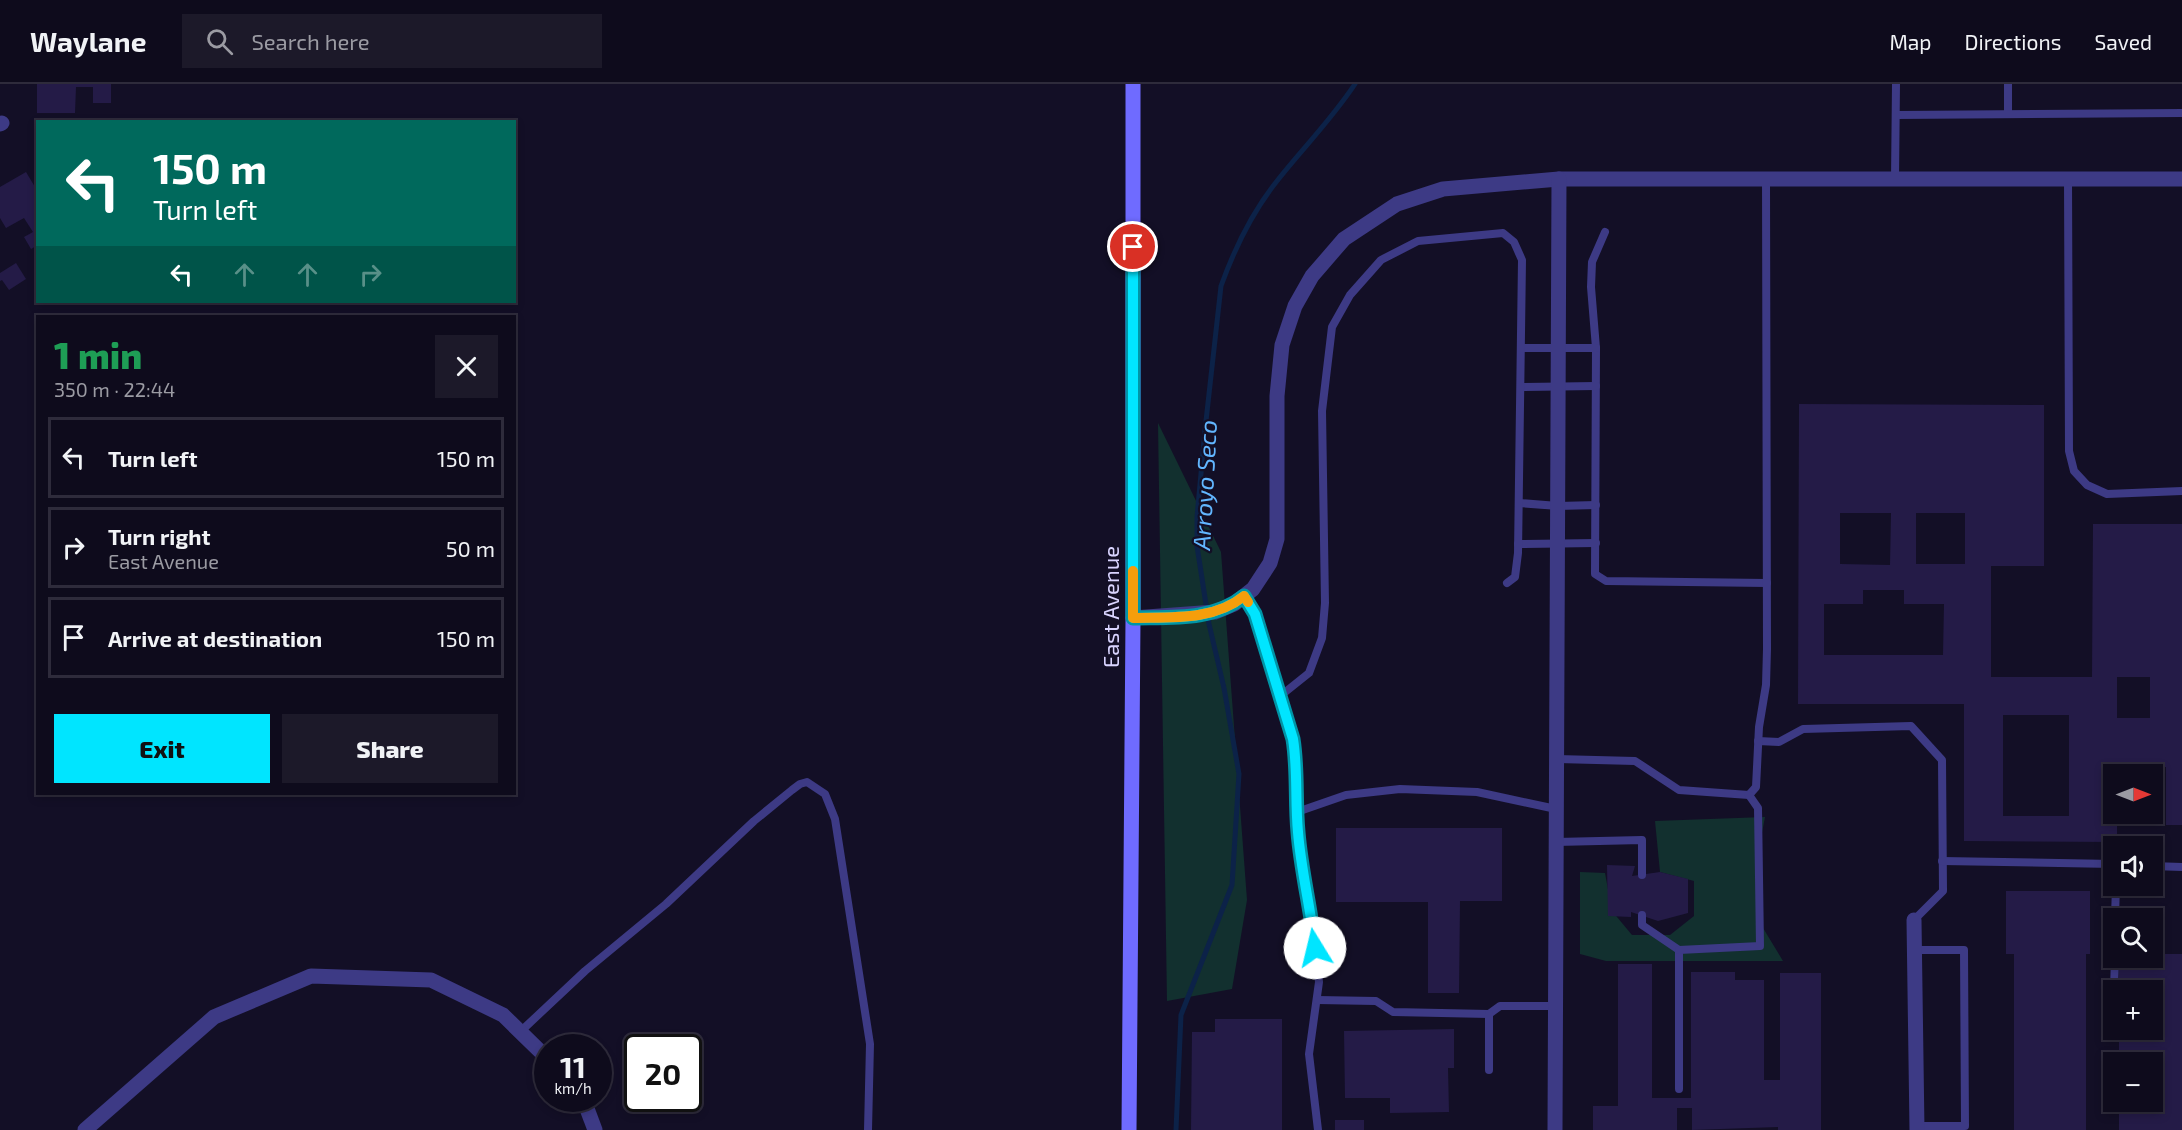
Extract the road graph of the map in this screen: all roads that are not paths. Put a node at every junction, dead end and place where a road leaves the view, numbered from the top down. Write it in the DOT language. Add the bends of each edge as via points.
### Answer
graph roads {
  1 [pos="1133,84"];
  2 [pos="1896,84"];
  3 [pos="2008,84"];
  4 [pos="2182,112"];
  5 [pos="2008,114"];
  6 [pos="1896,115"];
  7 [pos="1559,179"];
  8 [pos="1766,179"];
  9 [pos="1895,179"];
  10 [pos="2068,179"];
  11 [pos="2182,179"];
  12 [pos="1605,232"];
  13 [pos="1521,348"];
  14 [pos="1558,348"];
  15 [pos="1596,348"];
  16 [pos="1558,386"];
  17 [pos="1596,386"];
  18 [pos="1521,387"];
  19 [pos="2182,491"];
  20 [pos="1519,503"];
  21 [pos="1596,505"];
  22 [pos="1558,506"];
  23 [pos="1596,543"];
  24 [pos="1518,544"];
  25 [pos="1557,544"];
  26 [pos="1507,583"];
  27 [pos="1767,583"];
  28 [pos="1244,596"];
  29 [pos="1133,618"];
  30 [pos="1279,697"];
  31 [pos="1758,741"];
  32 [pos="1557,759"];
  33 [pos="1749,795"];
  34 [pos="1556,809"];
  35 [pos="1297,812"];
  36 [pos="1556,842"];
  37 [pos="1942,861"];
  38 [pos="2103,864"];
  39 [pos="2163,866"];
  40 [pos="2182,867"];
  41 [pos="1642,875"];
  42 [pos="1642,915"];
  43 [pos="1914,920"];
  44 [pos="1678,950"];
  45 [pos="1915,950"];
  46 [pos="1317,1000"];
  47 [pos="1556,1006"];
  48 [pos="1489,1014"];
  49 [pos="520,1032"];
  50 [pos="534,1046"];
  51 [pos="1489,1070"];
  52 [pos="1679,1089"];
  53 [pos="589,1112"];
  54 [pos="1916,1128"];
  55 [pos="85,1130"];
  56 [pos="596,1130"];
  57 [pos="868,1130"];
  58 [pos="1129,1130"];
  59 [pos="1318,1130"];
  60 [pos="1555,1130"];
  1 -- 29 [label="street, East Avenue"];
  2 -- 6 [label="lane"];
  3 -- 5 [label="lane"];
  4 -- 5 [label="lane"];
  5 -- 6 [label="lane"];
  6 -- 9 [label="lane"];
  7 -- 8 [label="street"];
  7 -- 14 [label="street"];
  7 -- 28 [label="street" via="1443,189 1397,204 1344,239 1312,276 1294,306 1282,345 1277,396 1277,539 1270,563"];
  8 -- 9 [label="street"];
  8 -- 27 [label="lane"];
  9 -- 10 [label="street"];
  10 -- 11 [label="street"];
  10 -- 19 [label="lane" via="2069,451 2074,471 2087,485 2107,494"];
  12 -- 15 [label="lane" via="1592,262"];
  13 -- 14 [label="lane"];
  13 -- 18 [label="lane"];
  13 -- 30 [label="lane" via="1522,260 1514,242 1503,233 1418,241 1382,260 1350,295 1332,327 1322,411 1322,638 1309,673"];
  14 -- 15 [label="lane"];
  14 -- 16 [label="street"];
  15 -- 17 [label="lane"];
  16 -- 17 [label="lane"];
  16 -- 18 [label="lane"];
  16 -- 22 [label="street"];
  17 -- 21 [label="lane"];
  18 -- 20 [label="lane"];
  20 -- 22 [label="lane"];
  20 -- 24 [label="lane"];
  21 -- 22 [label="lane"];
  21 -- 23 [label="lane"];
  22 -- 25 [label="street"];
  23 -- 25 [label="lane"];
  23 -- 27 [label="lane" via="1595,574 1606,581"];
  24 -- 25 [label="lane"];
  24 -- 26 [label="lane" via="1515,577"];
  25 -- 32 [label="street"];
  27 -- 31 [label="lane" via="1766,685"];
  28 -- 29 [label="street" via="1215,612"];
  28 -- 30 [label="lane" via="1255,614"];
  29 -- 58 [label="street, East Avenue"];
  30 -- 35 [label="lane" via="1293,739"];
  31 -- 33 [label="lane" via="1756,787"];
  31 -- 37 [label="lane" via="1779,742 1803,729 1911,726 1942,760"];
  32 -- 33 [label="lane" via="1635,760 1679,790"];
  32 -- 34 [label="street"];
  33 -- 44 [label="lane" via="1758,808 1760,946"];
  34 -- 35 [label="lane" via="1477,792 1400,789 1346,795"];
  34 -- 36 [label="street"];
  35 -- 46 [label="lane" via="1319,982"];
  36 -- 41 [label="lane" via="1642,840"];
  36 -- 47 [label="street"];
  37 -- 38 [label="lane"];
  37 -- 43 [label="lane" via="1943,891"];
  39 -- 40 [label="lane"];
  42 -- 44 [label="lane" via="1642,926"];
  43 -- 45 [label="street"];
  44 -- 52 [label="lane"];
  45 -- 54 [label="street"];
  45 -- 54 [label="lane" via="1964,950 1965,1114 1965,1126"];
  46 -- 48 [label="lane" via="1377,1001 1393,1012"];
  46 -- 59 [label="lane" via="1309,1054"];
  47 -- 48 [label="lane" via="1500,1006"];
  47 -- 60 [label="street"];
  48 -- 51 [label="lane"];
  49 -- 50 [label="street"];
  49 -- 55 [label="street" via="503,1015 431,980 311,976 214,1017"];
  49 -- 57 [label="lane" via="754,821 807,782 825,794 835,819 870,1044"];
  53 -- 56 [label="street"];
}
